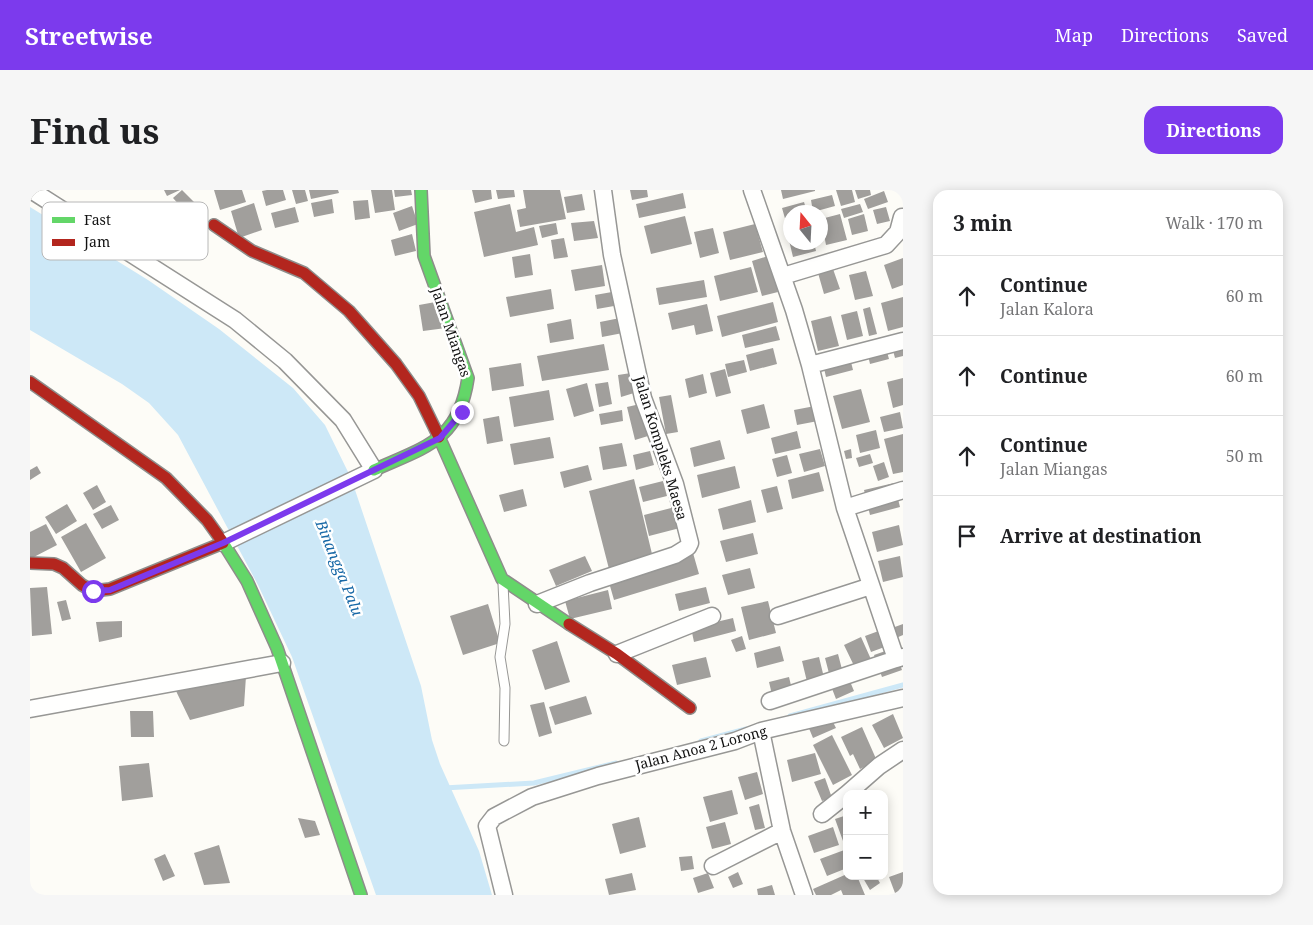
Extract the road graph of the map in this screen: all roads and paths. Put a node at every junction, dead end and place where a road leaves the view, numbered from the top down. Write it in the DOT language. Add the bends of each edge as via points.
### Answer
graph roads {
  1 [pos="31,190"];
  2 [pos="421,190"];
  3 [pos="602,190"];
  4 [pos="752,190"];
  5 [pos="50,202"];
  6 [pos="902,217"];
  7 [pos="214,225"];
  8 [pos="141,260"];
  9 [pos="783,276"];
  10 [pos="903,341"];
  11 [pos="810,365"];
  12 [pos="30,382"];
  13 [pos="440,438"];
  14 [pos="367,473"];
  15 [pos="903,490"];
  16 [pos="845,508"];
  17 [pos="227,541"];
  18 [pos="30,563"];
  19 [pos="502,579"];
  20 [pos="871,586"];
  21 [pos="537,604"];
  22 [pos="712,616"];
  23 [pos="778,616"];
  24 [pos="617,654"];
  25 [pos="899,658"];
  26 [pos="282,663"];
  27 [pos="903,698"];
  28 [pos="770,701"];
  29 [pos="690,708"];
  30 [pos="30,709"];
  31 [pos="761,731"];
  32 [pos="504,742"];
  33 [pos="903,750"];
  34 [pos="852,790"];
  35 [pos="843,797"];
  36 [pos="822,814"];
  37 [pos="782,831"];
  38 [pos="712,866"];
  39 [pos="361,895"];
  40 [pos="504,895"];
  41 [pos="804,895"];
  1 -- 5 [label="street"];
  2 -- 13 [label="street, Jalan Miangas" via="424,256 468,378 462,412"];
  3 -- 21 [label="street, Jalan Kompleks Maesa" via="612,254 643,398 675,484 690,543 674,556"];
  4 -- 9 [label="street"];
  6 -- 9 [label="street" via="898,232 886,245"];
  7 -- 13 [label="street" via="252,252 304,273 349,311 396,364 419,396"];
  8 -- 14 [label="street" via="261,340 343,420"];
  9 -- 11 [label="street"];
  10 -- 11 [label="street"];
  11 -- 16 [label="street"];
  12 -- 17 [label="street" via="159,472 203,513"];
  13 -- 14 [label="street, Jalan Miangas"];
  13 -- 19 [label="street"];
  14 -- 17 [label="street"];
  15 -- 16 [label="street"];
  16 -- 20 [label="street"];
  17 -- 18 [label="street" via="110,590 93,591 82,586 54,564"];
  17 -- 26 [label="street"];
  19 -- 21 [label="street"];
  19 -- 32 [label="lane" via="505,624 500,657 505,688"];
  20 -- 23 [label="street"];
  20 -- 25 [label="street"];
  21 -- 24 [label="street"];
  22 -- 24 [label="street"];
  24 -- 29 [label="street"];
  25 -- 28 [label="street"];
  26 -- 30 [label="street"];
  26 -- 39 [label="street"];
  27 -- 31 [label="street, Jalan Anoa 2 Lorong"];
  31 -- 37 [label="street"];
  31 -- 40 [label="street, Jalan Anoa 2 Lorong" via="735,741 532,796 502,812 487,826"];
  33 -- 34 [label="street"];
  35 -- 36 [label="street"];
  37 -- 38 [label="street"];
  37 -- 41 [label="street"];
}
